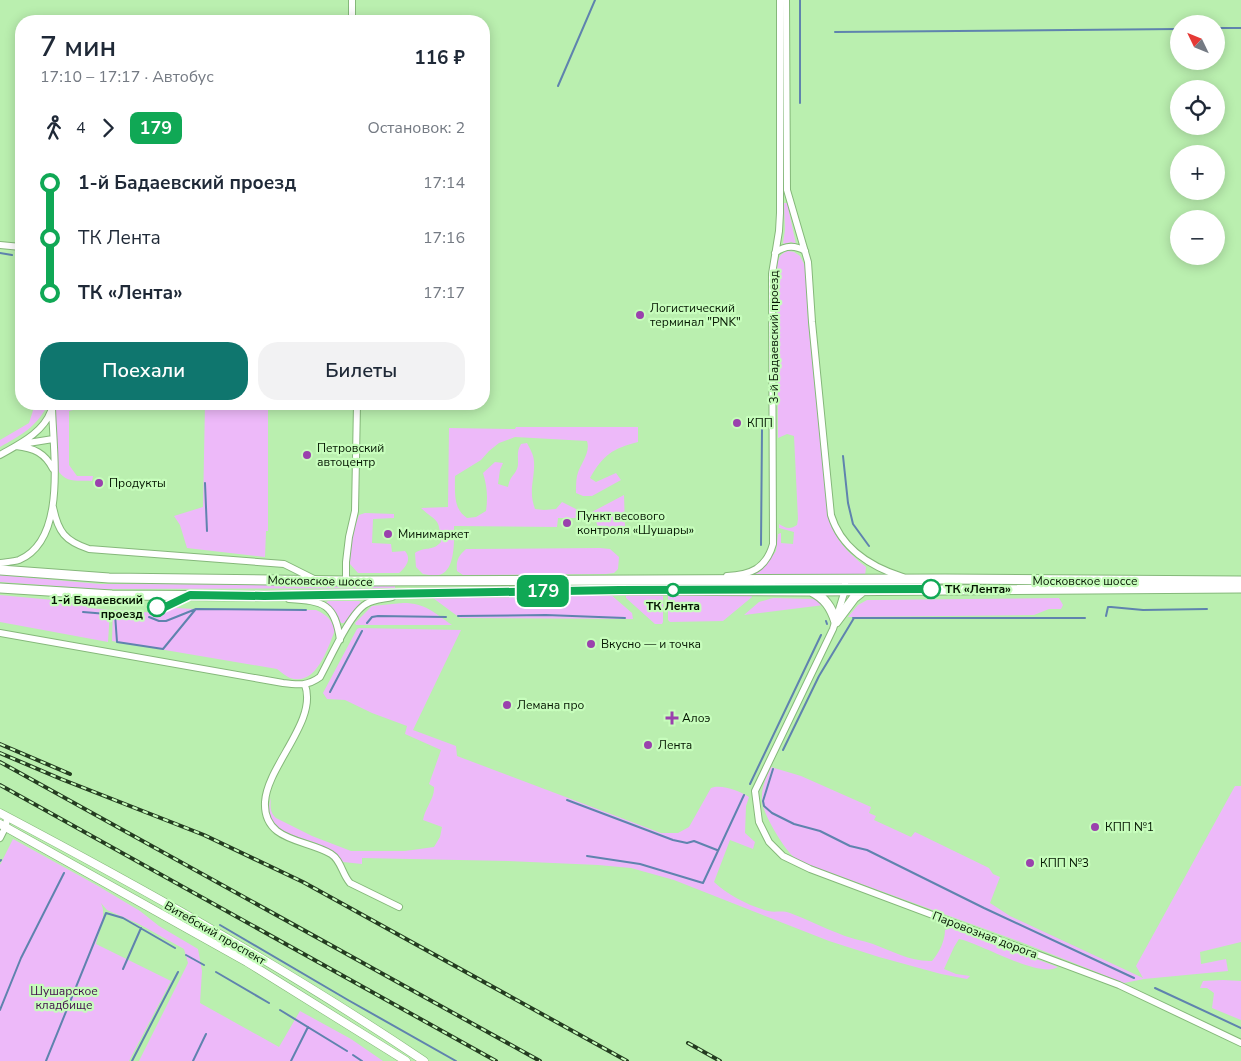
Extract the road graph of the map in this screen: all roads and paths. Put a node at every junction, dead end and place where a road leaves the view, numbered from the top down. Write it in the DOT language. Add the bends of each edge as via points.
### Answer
graph roads {
  1 [pos="352,0"];
  2 [pos="780,0"];
  3 [pos="786,0"];
  4 [pos="352,15"];
  5 [pos="0,245"];
  6 [pos="15,246"];
  7 [pos="805,251"];
  8 [pos="775,252"];
  9 [pos="51,410"];
  10 [pos="52,410"];
  11 [pos="357,410"];
  12 [pos="53,439"];
  13 [pos="16,446"];
  14 [pos="0,455"];
  15 [pos="54,470"];
  16 [pos="53,507"];
  17 [pos="0,562"];
  18 [pos="0,570"];
  19 [pos="316,580"];
  20 [pos="688,580"];
  21 [pos="845,580"];
  22 [pos="912,580"];
  23 [pos="346,581"];
  24 [pos="1241,582"];
  25 [pos="0,588"];
  26 [pos="1241,588"];
  27 [pos="811,590"];
  28 [pos="844,590"];
  29 [pos="864,590"];
  30 [pos="398,593"];
  31 [pos="264,596"];
  32 [pos="836,622"];
  33 [pos="0,633"];
  34 [pos="340,640"];
  35 [pos="305,685"];
  36 [pos="4,815"];
  37 [pos="2,825"];
  38 [pos="0,838"];
  39 [pos="399,907"];
  40 [pos="1241,1042"];
  41 [pos="406,1061"];
  42 [pos="424,1061"];
  1 -- 4 [label="street"];
  2 -- 8 [label="street, 3-й Бадаевский проезд" via="780,213"];
  3 -- 7 [label="street" via="787,190"];
  5 -- 6 [label="street"];
  7 -- 8 [label="street" via="790,246"];
  7 -- 22 [label="street" via="831,515 853,550 876,567"];
  8 -- 20 [label="street, 3-й Бадаевский проезд" via="772,274 773,544 762,564 748,573"];
  9 -- 13 [label="street" via="41,428"];
  10 -- 12 [label="street"];
  11 -- 23 [label="street" via="355,511 349,537"];
  12 -- 13 [label="street"];
  12 -- 15 [label="street"];
  13 -- 14 [label="street"];
  13 -- 15 [label="street" via="30,447 42,454"];
  15 -- 16 [label="street"];
  16 -- 17 [label="street" via="46,532 33,551 19,560"];
  16 -- 19 [label="street" via="64,535 89,549 284,564"];
  18 -- 19 [label="highway, Московское шоссе" via="109,578"];
  19 -- 23 [label="highway, Московское шоссе"];
  20 -- 21 [label="highway, Московское шоссе"];
  20 -- 23 [label="highway, Московское шоссе"];
  21 -- 22 [label="highway, Московское шоссе"];
  21 -- 28 [label="street"];
  22 -- 24 [label="highway, Московское шоссе"];
  25 -- 31 [label="highway, Московское шоссе" via="112,595"];
  26 -- 29 [label="highway, Московское шоссе"];
  27 -- 28 [label="highway, Московское шоссе"];
  27 -- 30 [label="highway, Московское шоссе"];
  27 -- 32 [label="highway" via="830,606"];
  28 -- 29 [label="highway, Московское шоссе"];
  28 -- 32 [label="street"];
  29 -- 32 [label="highway"];
  30 -- 31 [label="highway, Московское шоссе"];
  30 -- 34 [label="street" via="366,603 353,616"];
  31 -- 34 [label="street" via="309,601 329,609 335,616"];
  32 -- 40 [label="street, Паровозная дорога" via="755,791 760,827 768,842 792,862 825,876 1120,985"];
  33 -- 35 [label="street"];
  34 -- 35 [label="street" via="320,677"];
  35 -- 39 [label="street" via="306,712 270,785 265,799 267,820 283,835 332,855 350,883"];
  36 -- 37 [label="street"];
  36 -- 42 [label="main road, Витебский проспект" via="205,926"];
  37 -- 38 [label="street"];
  37 -- 41 [label="main road, Витебский проспект" via="247,962"];
}
